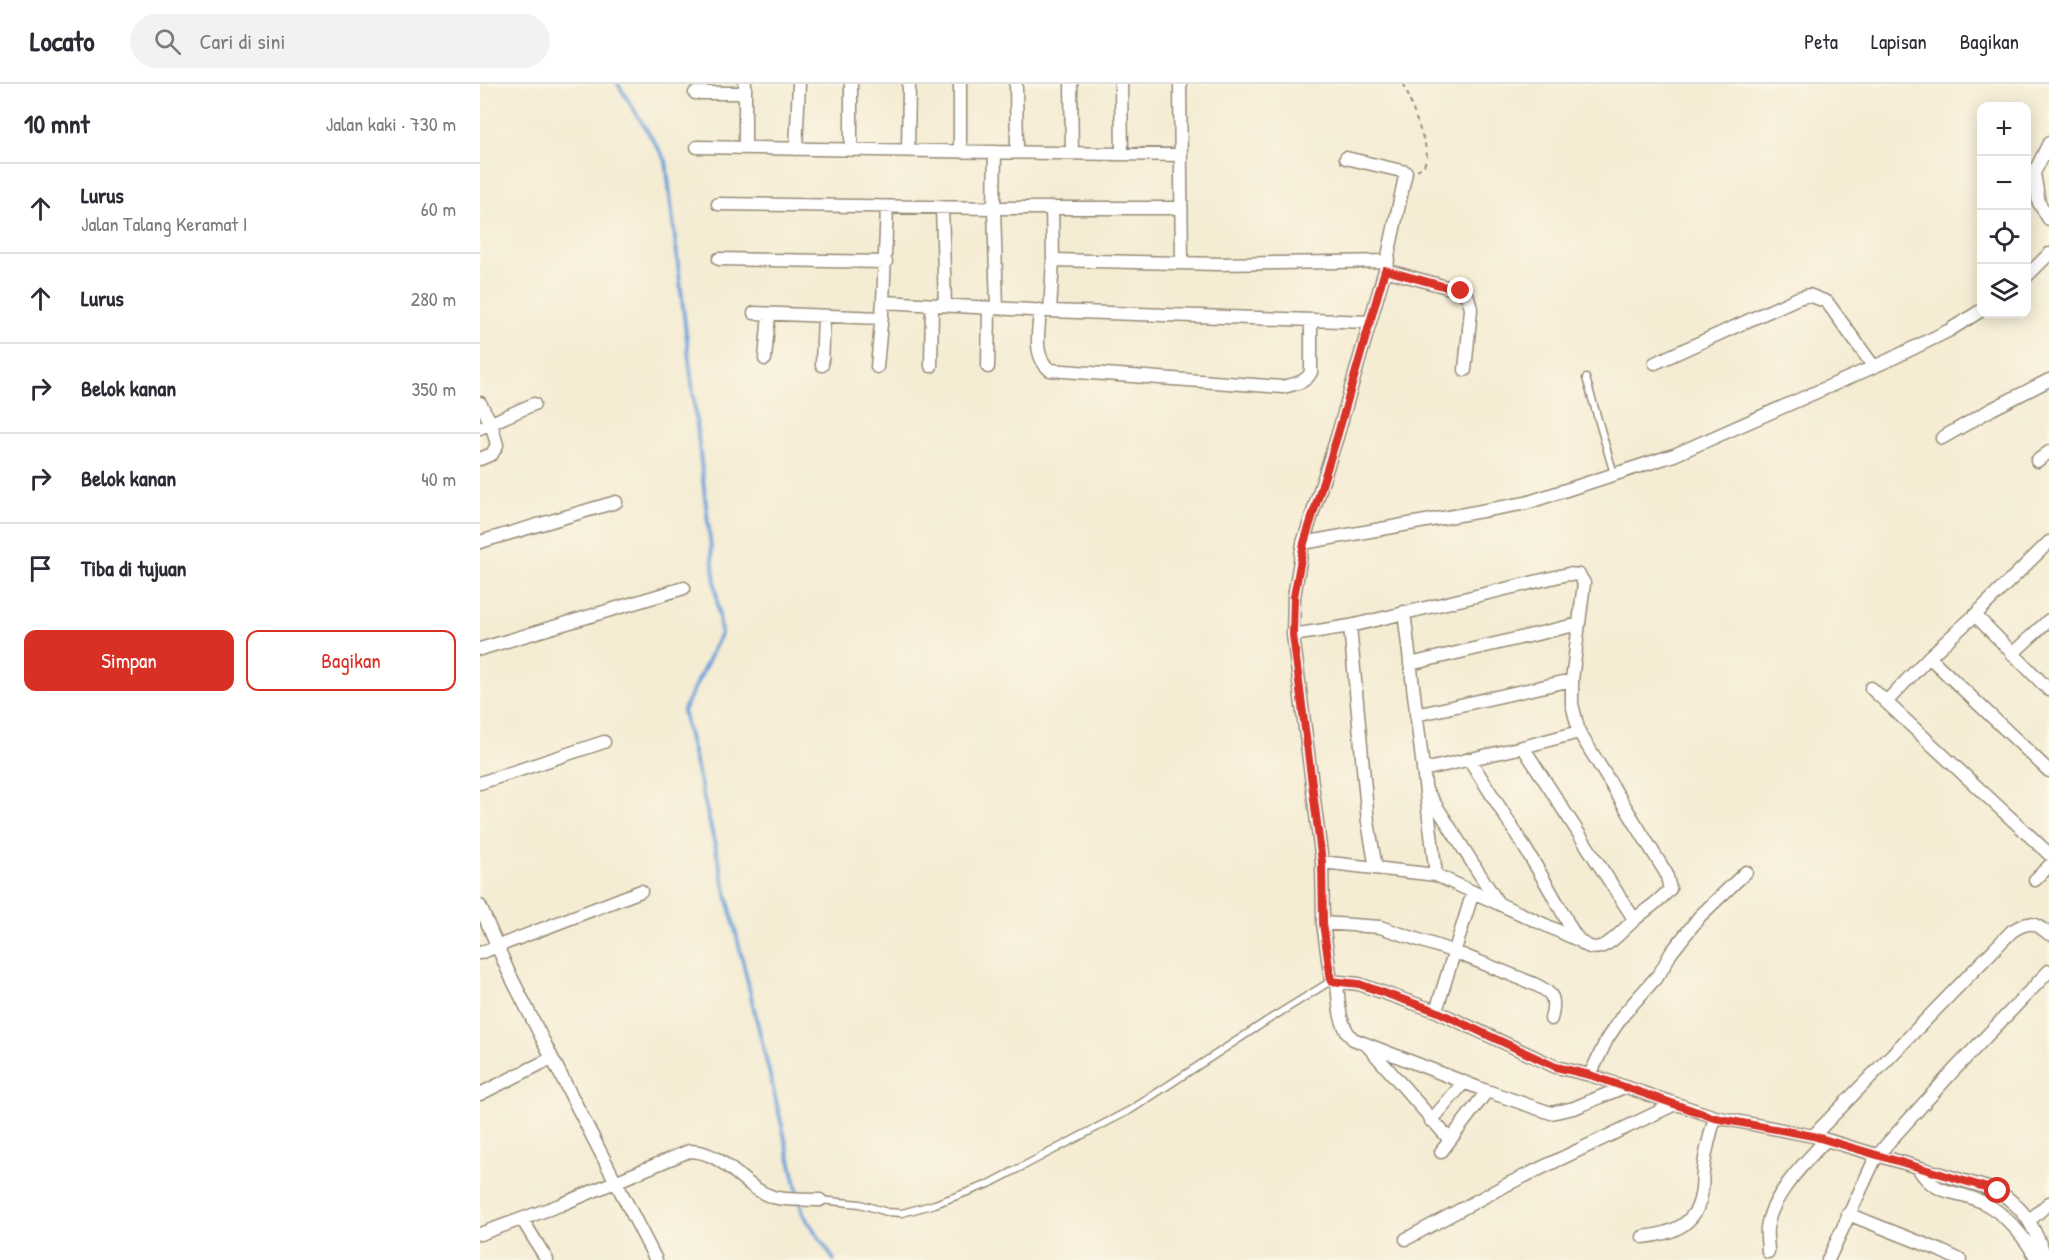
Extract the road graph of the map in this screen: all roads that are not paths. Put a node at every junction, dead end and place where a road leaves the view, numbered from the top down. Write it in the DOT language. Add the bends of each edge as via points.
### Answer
graph roads {
  1 [pos="799,84"];
  2 [pos="851,84"];
  3 [pos="909,84"];
  4 [pos="960,84"];
  5 [pos="1016,84"];
  6 [pos="1071,84"];
  7 [pos="1121,84"];
  8 [pos="1180,84"];
  9 [pos="745,88"];
  10 [pos="695,93"];
  11 [pos="2049,143"];
  12 [pos="697,147"];
  13 [pos="745,148"];
  14 [pos="796,149"];
  15 [pos="851,149"];
  16 [pos="908,151"];
  17 [pos="960,152"];
  18 [pos="995,152"];
  19 [pos="1017,152"];
  20 [pos="1072,153"];
  21 [pos="1122,154"];
  22 [pos="1181,155"];
  23 [pos="1346,158"];
  24 [pos="718,204"];
  25 [pos="887,207"];
  26 [pos="942,207"];
  27 [pos="1052,207"];
  28 [pos="994,208"];
  29 [pos="1182,208"];
  30 [pos="2049,219"];
  31 [pos="2049,254"];
  32 [pos="719,259"];
  33 [pos="1053,260"];
  34 [pos="885,262"];
  35 [pos="1182,263"];
  36 [pos="1387,266"];
  37 [pos="2031,272"];
  38 [pos="883,302"];
  39 [pos="939,305"];
  40 [pos="993,308"];
  41 [pos="1045,310"];
  42 [pos="754,313"];
  43 [pos="1977,313"];
  44 [pos="769,314"];
  45 [pos="824,316"];
  46 [pos="881,318"];
  47 [pos="1311,320"];
  48 [pos="1370,322"];
  49 [pos="765,359"];
  50 [pos="1655,363"];
  51 [pos="822,365"];
  52 [pos="931,366"];
  53 [pos="877,367"];
  54 [pos="988,367"];
  55 [pos="1874,367"];
  56 [pos="1465,370"];
  57 [pos="1586,378"];
  58 [pos="2049,380"];
  59 [pos="480,403"];
  60 [pos="534,404"];
  61 [pos="485,425"];
  62 [pos="1942,438"];
  63 [pos="2049,452"];
  64 [pos="480,459"];
  65 [pos="2037,461"];
  66 [pos="1614,474"];
  67 [pos="616,502"];
  68 [pos="480,542"];
  69 [pos="2049,542"];
  70 [pos="1304,543"];
  71 [pos="684,588"];
  72 [pos="1404,612"];
  73 [pos="1975,615"];
  74 [pos="2049,620"];
  75 [pos="1579,624"];
  76 [pos="1350,626"];
  77 [pos="1293,635"];
  78 [pos="480,649"];
  79 [pos="2012,654"];
  80 [pos="1929,657"];
  81 [pos="1410,664"];
  82 [pos="1572,680"];
  83 [pos="1871,688"];
  84 [pos="2049,690"];
  85 [pos="1886,702"];
  86 [pos="1416,715"];
  87 [pos="1579,732"];
  88 [pos="604,742"];
  89 [pos="1523,747"];
  90 [pos="1469,759"];
  91 [pos="1423,770"];
  92 [pos="2049,771"];
  93 [pos="480,783"];
  94 [pos="1426,790"];
  95 [pos="2049,854"];
  96 [pos="1322,862"];
  97 [pos="2049,866"];
  98 [pos="1376,868"];
  99 [pos="1746,872"];
  100 [pos="1436,875"];
  101 [pos="2035,880"];
  102 [pos="640,891"];
  103 [pos="1473,892"];
  104 [pos="1498,903"];
  105 [pos="480,906"];
  106 [pos="1634,919"];
  107 [pos="1323,923"];
  108 [pos="2049,934"];
  109 [pos="1578,940"];
  110 [pos="498,945"];
  111 [pos="1455,952"];
  112 [pos="480,953"];
  113 [pos="2049,971"];
  114 [pos="1334,982"];
  115 [pos="1436,1011"];
  116 [pos="1551,1019"];
  117 [pos="1365,1044"];
  118 [pos="552,1058"];
  119 [pos="1590,1075"];
  120 [pos="1464,1082"];
  121 [pos="1624,1087"];
  122 [pos="1487,1091"];
  123 [pos="480,1094"];
  124 [pos="1675,1104"];
  125 [pos="1715,1118"];
  126 [pos="1431,1121"];
  127 [pos="1813,1136"];
  128 [pos="1450,1140"];
  129 [pos="1826,1140"];
  130 [pos="1441,1152"];
  131 [pos="1879,1154"];
  132 [pos="1918,1168"];
  133 [pos="615,1181"];
  134 [pos="820,1200"];
  135 [pos="2049,1203"];
  136 [pos="1848,1214"];
  137 [pos="522,1219"];
  138 [pos="2030,1220"];
  139 [pos="480,1234"];
  140 [pos="1643,1238"];
  141 [pos="1406,1239"];
  142 [pos="1768,1252"];
  143 [pos="546,1260"];
  144 [pos="656,1260"];
  145 [pos="1828,1260"];
  146 [pos="1960,1260"];
  147 [pos="2037,1260"];
  148 [pos="2048,1260"];
  1 -- 14 [label="street"];
  2 -- 15 [label="street"];
  3 -- 16 [label="street"];
  4 -- 17 [label="street"];
  5 -- 19 [label="street"];
  6 -- 20 [label="street"];
  7 -- 21 [label="street"];
  8 -- 22 [label="street"];
  9 -- 10 [label="street"];
  9 -- 13 [label="street"];
  11 -- 30 [label="street" via="2034,173 2039,203"];
  12 -- 13 [label="street"];
  13 -- 14 [label="street"];
  14 -- 15 [label="street"];
  15 -- 16 [label="street"];
  16 -- 17 [label="street"];
  17 -- 18 [label="street"];
  18 -- 19 [label="street"];
  18 -- 28 [label="street"];
  19 -- 20 [label="street"];
  20 -- 21 [label="street"];
  21 -- 22 [label="street"];
  22 -- 29 [label="street"];
  23 -- 36 [label="street" via="1406,172"];
  24 -- 25 [label="street"];
  25 -- 26 [label="street"];
  25 -- 34 [label="street"];
  26 -- 28 [label="street"];
  26 -- 39 [label="street"];
  27 -- 28 [label="street"];
  27 -- 29 [label="street"];
  27 -- 33 [label="street"];
  28 -- 40 [label="street"];
  29 -- 35 [label="street"];
  31 -- 37 [label="street"];
  32 -- 34 [label="street"];
  33 -- 35 [label="street"];
  33 -- 41 [label="street"];
  34 -- 38 [label="street"];
  35 -- 36 [label="street"];
  36 -- 48 [label="street"];
  36 -- 56 [label="street" via="1461,291 1468,297 1471,309"];
  38 -- 39 [label="street"];
  38 -- 46 [label="street"];
  39 -- 40 [label="street"];
  39 -- 52 [label="street"];
  40 -- 41 [label="street"];
  40 -- 54 [label="street"];
  41 -- 47 [label="street"];
  41 -- 47 [label="street" via="1038,354 1050,370 1283,387 1302,382 1311,372"];
  42 -- 44 [label="street"];
  43 -- 55 [label="street"];
  44 -- 45 [label="street"];
  44 -- 49 [label="street"];
  45 -- 46 [label="street"];
  45 -- 51 [label="street"];
  46 -- 53 [label="street"];
  47 -- 48 [label="street"];
  48 -- 70 [label="street"];
  50 -- 55 [label="street" via="1809,296 1827,302"];
  55 -- 66 [label="street" via="1674,455"];
  57 -- 66 [label="lane"];
  58 -- 62 [label="street"];
  59 -- 61 [label="street"];
  60 -- 61 [label="street"];
  61 -- 64 [label="street" via="496,437 496,450"];
  63 -- 65 [label="street"];
  66 -- 70 [label="street" via="1526,503"];
  67 -- 68 [label="street"];
  69 -- 73 [label="street"];
  70 -- 77 [label="street" via="1294,597"];
  71 -- 78 [label="street"];
  72 -- 75 [label="street" via="1568,574 1579,575 1584,583"];
  72 -- 76 [label="street"];
  72 -- 81 [label="street"];
  73 -- 79 [label="street"];
  73 -- 80 [label="street"];
  74 -- 79 [label="street"];
  75 -- 81 [label="street"];
  75 -- 82 [label="street"];
  76 -- 77 [label="street"];
  76 -- 98 [label="street" via="1368,822"];
  77 -- 96 [label="street"];
  79 -- 84 [label="street"];
  80 -- 85 [label="street"];
  80 -- 92 [label="street"];
  81 -- 86 [label="street"];
  82 -- 86 [label="street"];
  82 -- 87 [label="street" via="1572,704"];
  83 -- 85 [label="street"];
  85 -- 95 [label="street"];
  86 -- 91 [label="street"];
  87 -- 89 [label="street"];
  87 -- 106 [label="street" via="1669,882 1670,889 1664,897"];
  88 -- 93 [label="street"];
  89 -- 90 [label="street"];
  89 -- 106 [label="street"];
  90 -- 91 [label="street"];
  90 -- 109 [label="street" via="1537,866"];
  91 -- 94 [label="street"];
  94 -- 100 [label="street"];
  94 -- 104 [label="street"];
  96 -- 98 [label="street"];
  96 -- 107 [label="street"];
  97 -- 101 [label="street"];
  98 -- 100 [label="street"];
  99 -- 119 [label="street" via="1700,916 1660,973 1623,1015 1606,1039"];
  100 -- 103 [label="street"];
  102 -- 110 [label="street"];
  103 -- 104 [label="street"];
  103 -- 111 [label="street"];
  104 -- 109 [label="street"];
  105 -- 110 [label="street"];
  106 -- 109 [label="street" via="1600,947"];
  107 -- 111 [label="street" via="1380,927"];
  107 -- 114 [label="street"];
  108 -- 127 [label="street" via="2038,924 2029,923 2012,932"];
  110 -- 112 [label="street"];
  110 -- 118 [label="street"];
  111 -- 115 [label="street"];
  111 -- 116 [label="street" via="1544,989 1555,1002"];
  113 -- 131 [label="street"];
  114 -- 115 [label="street" via="1359,984"];
  114 -- 117 [label="street" via="1346,1032"];
  114 -- 134 [label="lane" via="1132,1109 989,1184 902,1212"];
  115 -- 119 [label="street" via="1556,1067"];
  117 -- 120 [label="street"];
  117 -- 126 [label="street"];
  118 -- 123 [label="street"];
  118 -- 133 [label="street"];
  119 -- 121 [label="street"];
  120 -- 122 [label="street"];
  120 -- 126 [label="street"];
  121 -- 122 [label="street" via="1574,1108 1551,1113"];
  121 -- 124 [label="street"];
  122 -- 128 [label="street"];
  124 -- 125 [label="street"];
  124 -- 141 [label="street" via="1508,1184"];
  125 -- 127 [label="street"];
  125 -- 140 [label="street" via="1701,1197 1694,1215 1682,1227 1665,1235"];
  126 -- 128 [label="street"];
  127 -- 129 [label="street"];
  128 -- 130 [label="street"];
  129 -- 131 [label="street"];
  129 -- 142 [label="street" via="1779,1197 1767,1227"];
  131 -- 132 [label="street"];
  131 -- 136 [label="street"];
  132 -- 138 [label="street" via="1998,1191"];
  132 -- 147 [label="street" via="1927,1182 1983,1202 2000,1214"];
  133 -- 134 [label="street" via="697,1151 708,1153 774,1197"];
  133 -- 137 [label="street"];
  133 -- 144 [label="street"];
  135 -- 138 [label="street"];
  136 -- 145 [label="street"];
  136 -- 146 [label="street"];
  137 -- 139 [label="street"];
  137 -- 143 [label="street"];
  138 -- 148 [label="street"];
}
